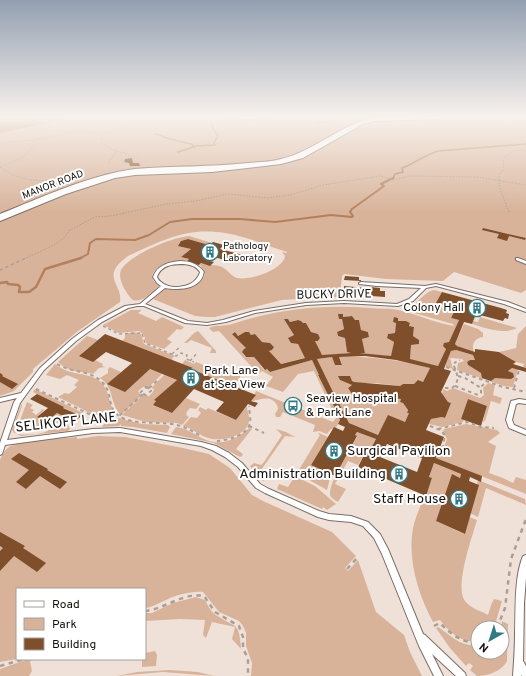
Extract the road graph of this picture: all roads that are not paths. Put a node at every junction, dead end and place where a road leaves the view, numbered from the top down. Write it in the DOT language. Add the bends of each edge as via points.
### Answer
graph roads {
  1 [pos="314,149"];
  2 [pos="0,218"];
  3 [pos="517,259"];
  4 [pos="526,263"];
  5 [pos="361,283"];
  6 [pos="164,286"];
  7 [pos="425,287"];
  8 [pos="139,305"];
  9 [pos="526,311"];
  10 [pos="21,395"];
  11 [pos="0,400"];
  12 [pos="526,402"];
  13 [pos="526,433"];
  14 [pos="4,443"];
  15 [pos="0,452"];
  16 [pos="526,559"];
  17 [pos="419,636"];
  18 [pos="519,664"];
  19 [pos="526,674"];
  20 [pos="439,676"];
  21 [pos="462,676"];
  22 [pos="517,676"];
  1 -- 2 [label="street, MANOR ROAD" via="281,162 113,176 63,192"];
  3 -- 4 [label="lane"];
  5 -- 7 [label="lane"];
  6 -- 6 [label="lane" via="157,282 155,277 157,272 167,265 191,264 202,272 198,281 190,285 174,288"];
  6 -- 8 [label="lane"];
  7 -- 8 [label="lane, BUCKY DRIVE" via="411,300 398,305 344,302 306,304 254,312 207,324 187,322"];
  7 -- 9 [label="lane" via="442,286"];
  8 -- 10 [label="lane" via="127,307 111,315 74,340 42,369"];
  10 -- 11 [label="lane"];
  10 -- 14 [label="lane"];
  12 -- 13 [label="lane" via="513,402 509,420 511,426"];
  14 -- 15 [label="lane"];
  14 -- 17 [label="lane, SELIKOFF LANE" via="120,430 214,448 240,465 258,486 266,491 318,514 365,524 377,536 386,552"];
  16 -- 18 [label="lane" via="519,601"];
  17 -- 20 [label="lane, SELIKOFF LANE"];
  17 -- 21 [label="lane, SELIKOFF LANE"];
  18 -- 19 [label="lane"];
  18 -- 22 [label="lane"];
}
